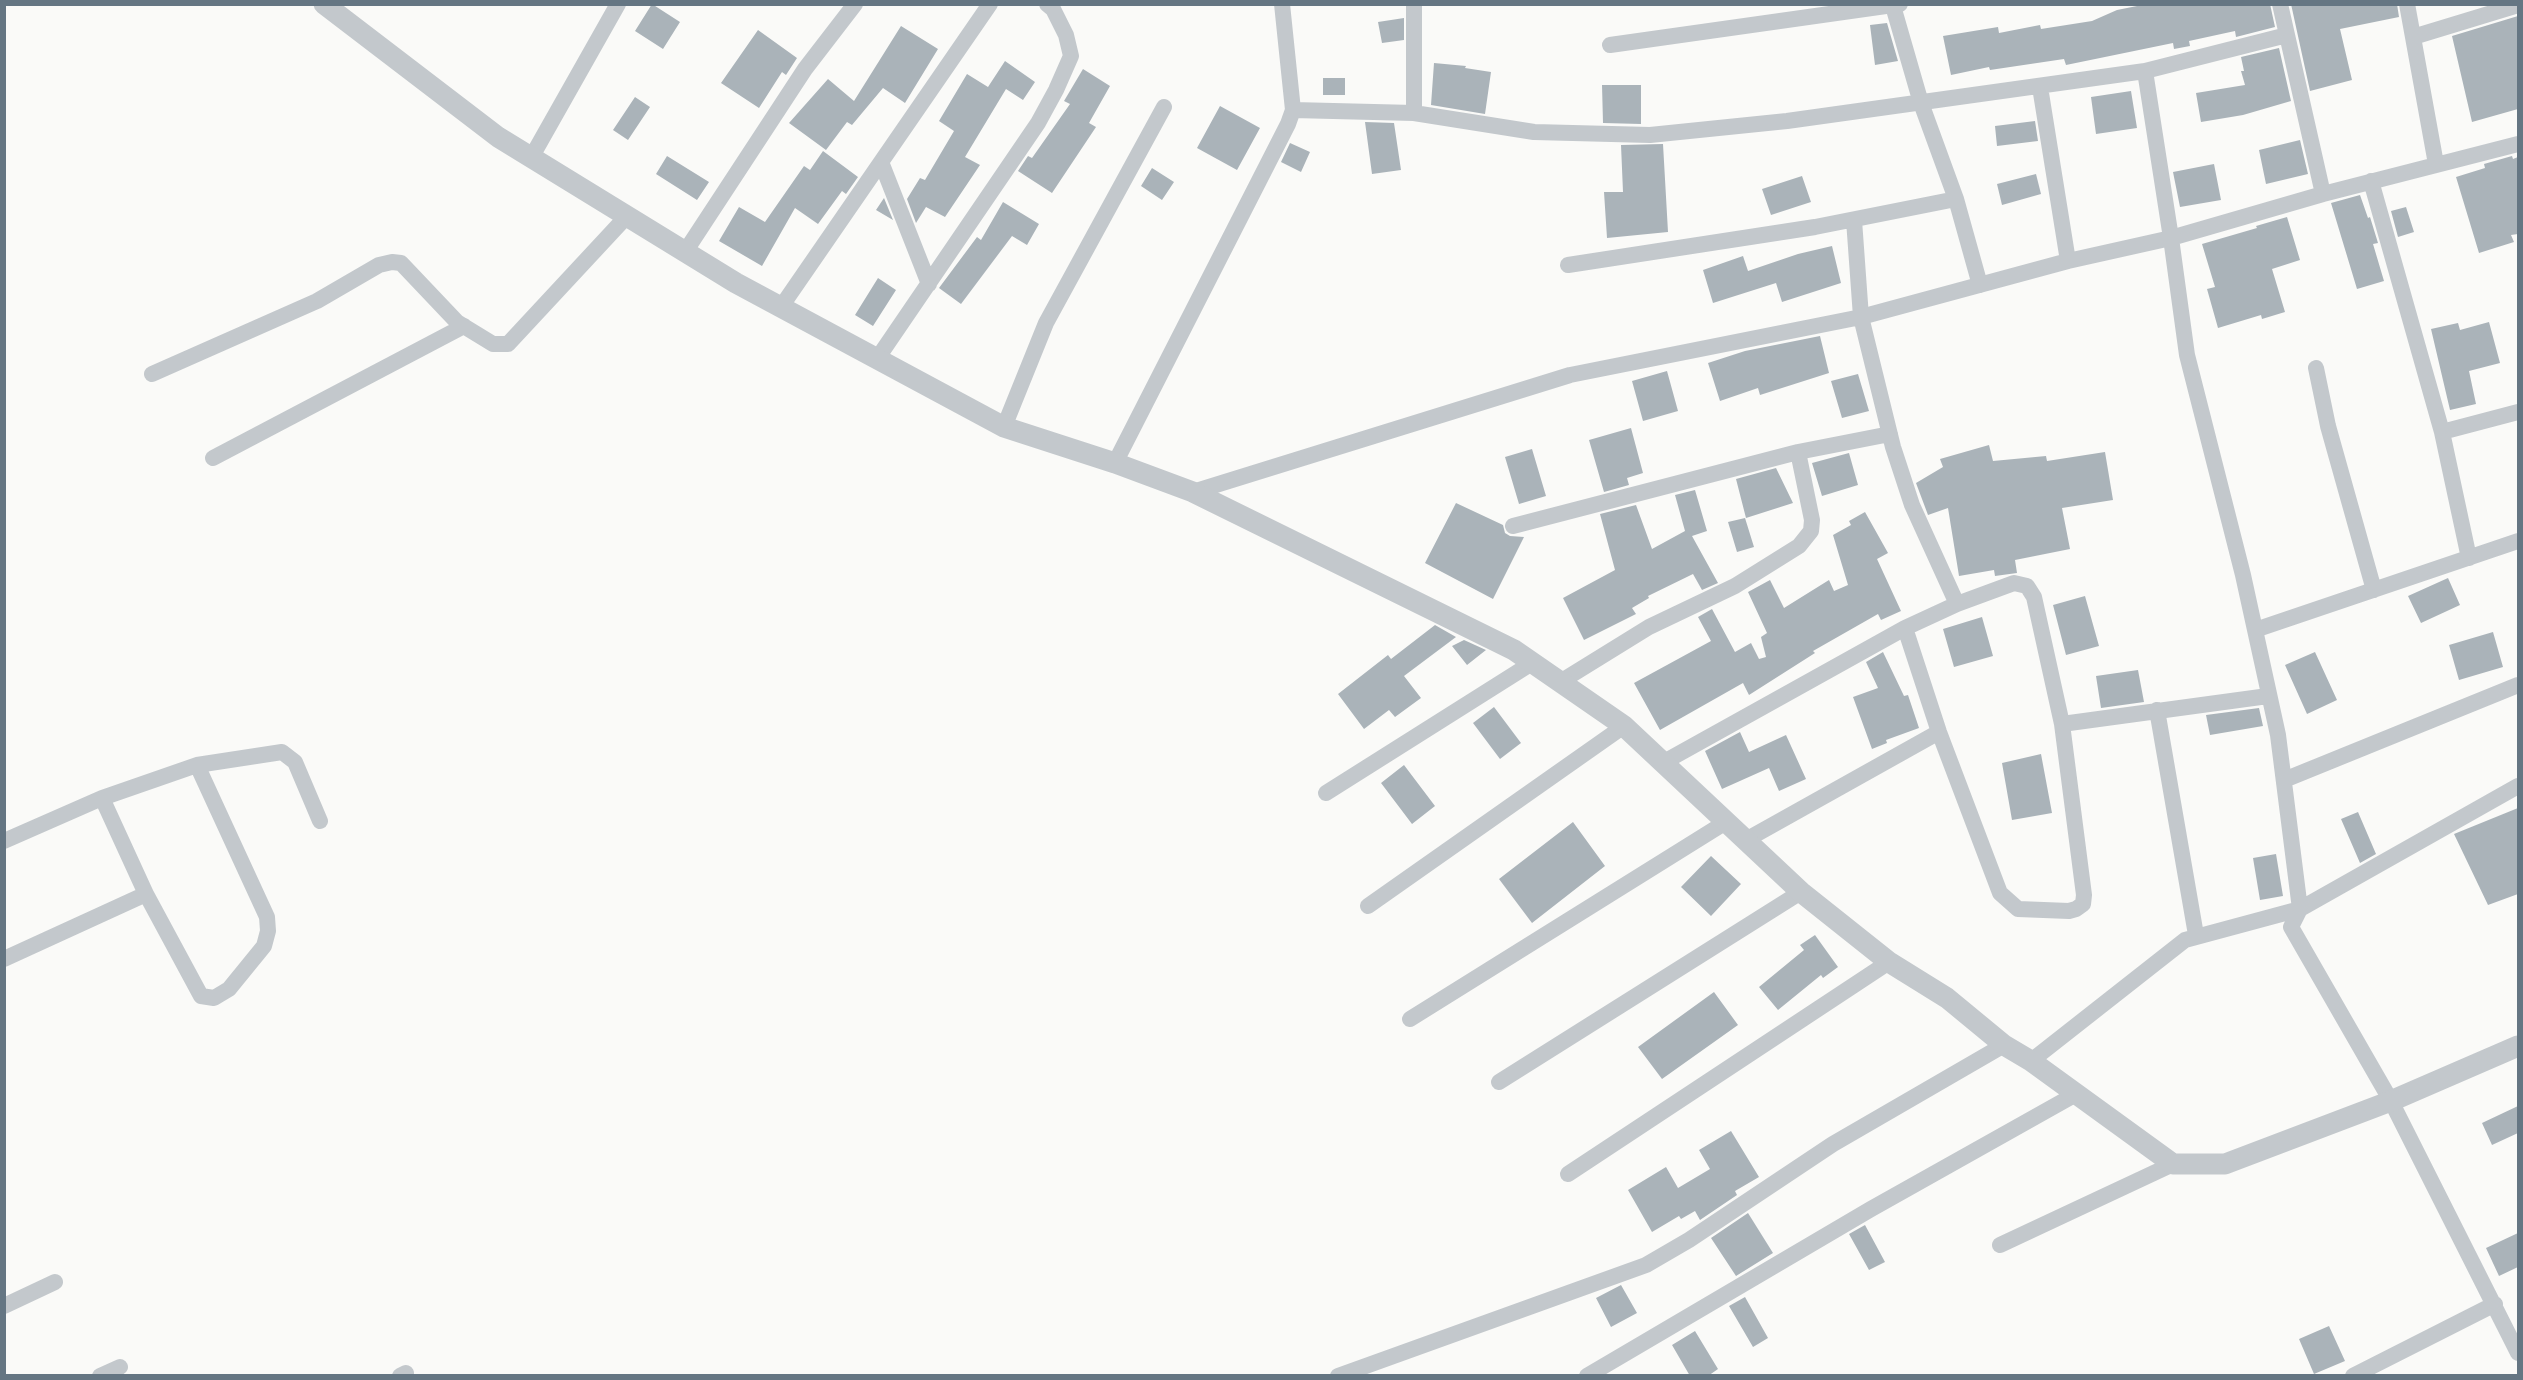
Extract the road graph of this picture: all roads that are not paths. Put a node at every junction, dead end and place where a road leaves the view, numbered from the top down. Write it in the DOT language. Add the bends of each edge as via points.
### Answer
graph roads {
  1 [pos="324,4"];
  2 [pos="618,4"];
  3 [pos="855,4"];
  4 [pos="990,4"];
  5 [pos="1282,4"];
  6 [pos="1414,4"];
  7 [pos="2280,4"];
  8 [pos="2407,4"];
  9 [pos="1897,5"];
  10 [pos="2518,5"];
  11 [pos="1054,6"];
  12 [pos="2287,36"];
  13 [pos="2413,37"];
  14 [pos="1610,45"];
  15 [pos="2145,71"];
  16 [pos="2040,87"];
  17 [pos="1921,103"];
  18 [pos="1164,107"];
  19 [pos="1293,110"];
  20 [pos="1414,113"];
  21 [pos="2518,144"];
  22 [pos="531,158"];
  23 [pos="881,162"];
  24 [pos="2436,164"];
  25 [pos="2371,181"];
  26 [pos="2323,194"];
  27 [pos="1956,199"];
  28 [pos="627,216"];
  29 [pos="1854,220"];
  30 [pos="2171,238"];
  31 [pos="685,252"];
  32 [pos="2068,261"];
  33 [pos="1568,265"];
  34 [pos="929,284"];
  35 [pos="1980,285"];
  36 [pos="781,307"];
  37 [pos="1861,317"];
  38 [pos="464,326"];
  39 [pos="877,359"];
  40 [pos="2316,368"];
  41 [pos="152,374"];
  42 [pos="2518,412"];
  43 [pos="1004,427"];
  44 [pos="2442,432"];
  45 [pos="1890,434"];
  46 [pos="1798,453"];
  47 [pos="213,458"];
  48 [pos="1114,463"];
  49 [pos="1193,492"];
  50 [pos="1513,526"];
  51 [pos="2518,541"];
  52 [pos="2469,558"];
  53 [pos="2374,590"];
  54 [pos="1957,604"];
  55 [pos="1905,628"];
  56 [pos="2255,630"];
  57 [pos="1532,663"];
  58 [pos="1560,682"];
  59 [pos="2518,685"];
  60 [pos="2268,696"];
  61 [pos="2157,710"];
  62 [pos="2062,724"];
  63 [pos="1624,726"];
  64 [pos="1939,732"];
  65 [pos="1664,762"];
  66 [pos="197,765"];
  67 [pos="2284,780"];
  68 [pos="2518,786"];
  69 [pos="1326,793"];
  70 [pos="102,798"];
  71 [pos="320,821"];
  72 [pos="1726,822"];
  73 [pos="1744,841"];
  74 [pos="4,842"];
  75 [pos="1801,892"];
  76 [pos="146,894"];
  77 [pos="1368,906"];
  78 [pos="2300,909"];
  79 [pos="2196,935"];
  80 [pos="4,959"];
  81 [pos="1889,962"];
  82 [pos="1410,1019"];
  83 [pos="2004,1046"];
  84 [pos="2518,1046"];
  85 [pos="2031,1061"];
  86 [pos="1499,1082"];
  87 [pos="2076,1094"];
  88 [pos="2391,1101"];
  89 [pos="2173,1164"];
  90 [pos="1568,1174"];
  91 [pos="2000,1245"];
  92 [pos="55,1282"];
  93 [pos="2495,1304"];
  94 [pos="4,1306"];
  95 [pos="2518,1353"];
  96 [pos="120,1366"];
  97 [pos="2376,1370"];
  98 [pos="100,1376"];
  99 [pos="1338,1376"];
  100 [pos="1587,1376"];
  101 [pos="2353,1376"];
  1 -- 22 [label="street"];
  2 -- 22 [label="street"];
  3 -- 31 [label="street" via="805,69"];
  4 -- 23 [label="street"];
  5 -- 19 [label="street"];
  6 -- 20 [label="street"];
  7 -- 12 [label="street"];
  8 -- 13 [label="street"];
  9 -- 14 [label="street"];
  9 -- 17 [label="street"];
  10 -- 13 [label="street"];
  11 -- 34 [label="street" via="1071,56 1056,90 1038,123"];
  12 -- 15 [label="street"];
  12 -- 26 [label="street"];
  13 -- 24 [label="street"];
  15 -- 16 [label="street"];
  15 -- 30 [label="street"];
  16 -- 17 [label="street"];
  16 -- 32 [label="street"];
  17 -- 20 [label="street" via="1650,135 1534,132"];
  17 -- 27 [label="street"];
  18 -- 43 [label="street" via="1046,323"];
  19 -- 20 [label="street"];
  19 -- 48 [label="street"];
  21 -- 24 [label="street"];
  22 -- 28 [label="street"];
  23 -- 34 [label="street"];
  23 -- 36 [label="street"];
  24 -- 25 [label="street"];
  25 -- 26 [label="street"];
  25 -- 44 [label="street"];
  26 -- 30 [label="street"];
  27 -- 29 [label="street"];
  27 -- 35 [label="street"];
  28 -- 31 [label="street"];
  28 -- 38 [label="street" via="512,341 497,345"];
  29 -- 33 [label="street"];
  29 -- 37 [label="street"];
  30 -- 32 [label="street"];
  30 -- 56 [label="street" via="2187,355"];
  31 -- 36 [label="street"];
  32 -- 35 [label="street"];
  34 -- 39 [label="street"];
  35 -- 37 [label="street"];
  36 -- 39 [label="street"];
  37 -- 45 [label="street"];
  37 -- 49 [label="street" via="1570,375"];
  38 -- 41 [label="street" via="401,263 385,263 318,301"];
  38 -- 47 [label="street"];
  39 -- 43 [label="street"];
  40 -- 53 [label="street" via="2328,426"];
  42 -- 44 [label="street"];
  43 -- 48 [label="street"];
  44 -- 52 [label="street"];
  45 -- 46 [label="street"];
  45 -- 54 [label="street" via="1912,505"];
  46 -- 50 [label="street"];
  46 -- 58 [label="street" via="1812,520 1811,531 1799,546 1735,586 1649,627"];
  48 -- 49 [label="street"];
  49 -- 57 [label="street" via="1514,650"];
  51 -- 52 [label="street"];
  52 -- 53 [label="street"];
  53 -- 56 [label="street"];
  54 -- 55 [label="street"];
  54 -- 62 [label="street" via="2014,584 2027,586 2034,597"];
  55 -- 64 [label="street"];
  55 -- 65 [label="street"];
  56 -- 60 [label="street"];
  57 -- 58 [label="street"];
  57 -- 69 [label="street"];
  58 -- 63 [label="street"];
  59 -- 67 [label="street"];
  60 -- 61 [label="street"];
  60 -- 67 [label="street"];
  61 -- 62 [label="street"];
  61 -- 79 [label="street"];
  62 -- 64 [label="street" via="2084,895 2083,904 2069,911 2018,909 2000,893"];
  63 -- 65 [label="street"];
  63 -- 77 [label="street"];
  64 -- 73 [label="street"];
  65 -- 72 [label="street"];
  66 -- 70 [label="street"];
  66 -- 71 [label="street" via="282,752 295,762"];
  66 -- 76 [label="street" via="267,917 264,946 229,989 214,998 205,998"];
  67 -- 78 [label="street"];
  68 -- 78 [label="street"];
  70 -- 74 [label="street"];
  70 -- 76 [label="street"];
  72 -- 73 [label="street"];
  72 -- 82 [label="street"];
  73 -- 75 [label="street"];
  75 -- 81 [label="street"];
  75 -- 86 [label="street"];
  76 -- 80 [label="street"];
  78 -- 79 [label="street"];
  78 -- 88 [label="street" via="2291,927"];
  79 -- 85 [label="street"];
  81 -- 83 [label="street" via="1947,998"];
  81 -- 90 [label="street"];
  83 -- 85 [label="street"];
  83 -- 99 [label="street" via="1833,1144 1689,1240 1646,1264"];
  84 -- 88 [label="street"];
  85 -- 87 [label="street"];
  87 -- 89 [label="street"];
  87 -- 100 [label="street"];
  88 -- 89 [label="street" via="2225,1164"];
  88 -- 93 [label="street"];
  89 -- 91 [label="street"];
  92 -- 94 [label="street"];
  93 -- 95 [label="street"];
  93 -- 97 [label="street"];
  96 -- 98 [label="street"];
  97 -- 101 [label="street"];
}
